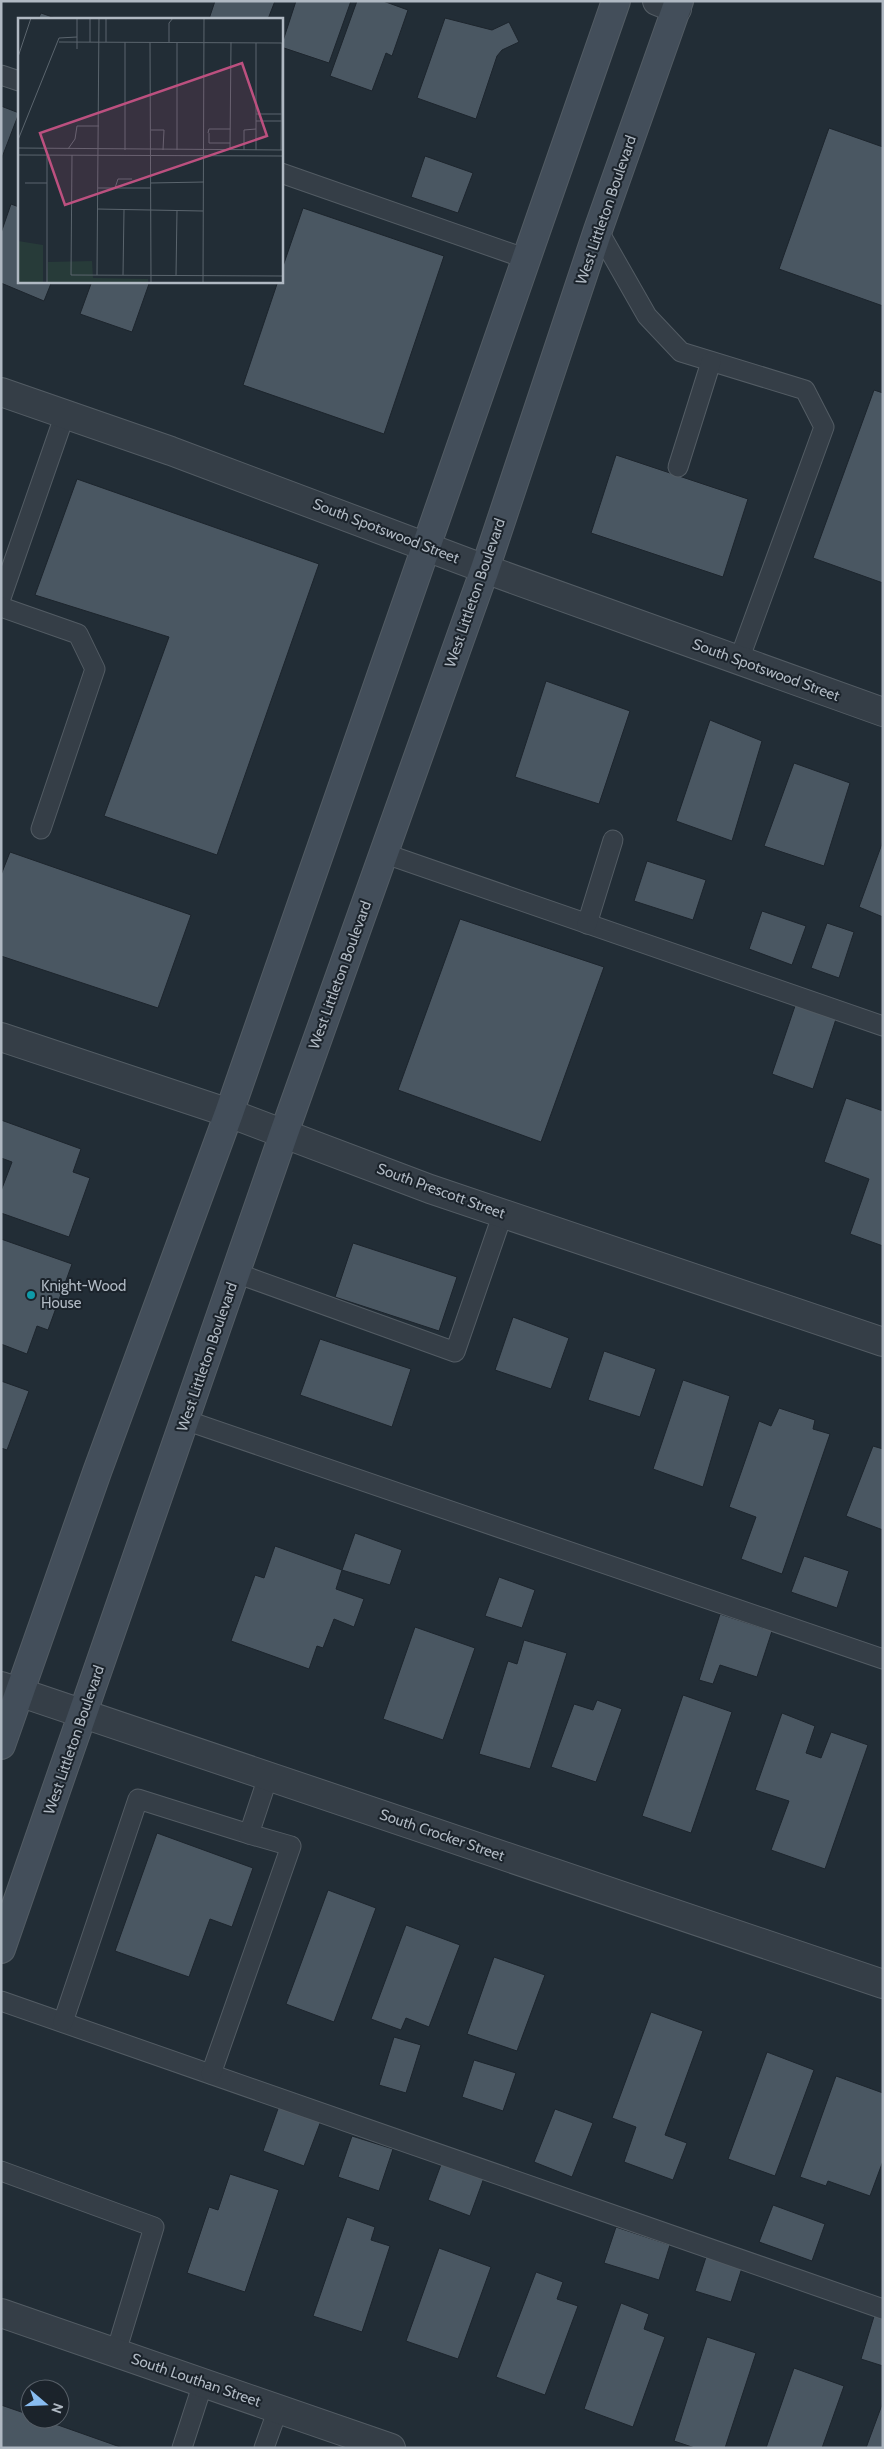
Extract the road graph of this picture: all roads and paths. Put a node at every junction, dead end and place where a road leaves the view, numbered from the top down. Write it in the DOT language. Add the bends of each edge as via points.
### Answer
graph roads {
  1 [pos="616,1"];
  2 [pos="671,4"];
  3 [pos="1,75"];
  4 [pos="18,81"];
  5 [pos="282,173"];
  6 [pos="598,230"];
  7 [pos="527,259"];
  8 [pos="711,362"];
  9 [pos="1,392"];
  10 [pos="65,414"];
  11 [pos="678,467"];
  12 [pos="428,546"];
  13 [pos="485,569"];
  14 [pos="1,598"];
  15 [pos="1,607"];
  16 [pos="739,660"];
  17 [pos="883,712"];
  18 [pos="41,829"];
  19 [pos="613,840"];
  20 [pos="383,854"];
  21 [pos="587,924"];
  22 [pos="883,1026"];
  23 [pos="1,1036"];
  24 [pos="229,1113"];
  25 [pos="284,1133"];
  26 [pos="503,1213"];
  27 [pos="236,1273"];
  28 [pos="883,1342"];
  29 [pos="185,1420"];
  30 [pos="883,1659"];
  31 [pos="10,1689"];
  32 [pos="84,1715"];
  33 [pos="1,1746"];
  34 [pos="268,1777"];
  35 [pos="249,1834"];
  36 [pos="1,1949"];
  37 [pos="883,1984"];
  38 [pos="1,2000"];
  39 [pos="64,2022"];
  40 [pos="211,2074"];
  41 [pos="1,2172"];
  42 [pos="883,2310"];
  43 [pos="1,2313"];
  44 [pos="116,2352"];
  45 [pos="203,2383"];
  46 [pos="278,2409"];
  47 [pos="182,2448"];
  48 [pos="264,2448"];
  49 [pos="391,2448"];
  1 -- 7 [label="main road"];
  2 -- 6 [label="main road, West Littleton Boulevard"];
  3 -- 4 [label="lane"];
  5 -- 7 [label="lane"];
  6 -- 8 [label="lane" via="647,316 681,352"];
  6 -- 13 [label="main road, West Littleton Boulevard"];
  7 -- 12 [label="main road"];
  8 -- 11 [label="lane"];
  8 -- 16 [label="lane" via="805,390 824,427"];
  9 -- 10 [label="street, South Spotswood Street"];
  10 -- 12 [label="street, South Spotswood Street"];
  10 -- 14 [label="lane"];
  12 -- 13 [label="street, South Spotswood Street"];
  12 -- 24 [label="main road"];
  13 -- 16 [label="street, South Spotswood Street"];
  13 -- 20 [label="main road, West Littleton Boulevard"];
  15 -- 18 [label="lane" via="78,634 95,669"];
  16 -- 17 [label="street, South Spotswood Street"];
  19 -- 21 [label="lane"];
  20 -- 21 [label="lane"];
  20 -- 25 [label="main road, West Littleton Boulevard"];
  21 -- 22 [label="lane"];
  23 -- 24 [label="street, South Prescott Street"];
  24 -- 25 [label="street, South Prescott Street"];
  24 -- 31 [label="main road" via="94,1481"];
  25 -- 26 [label="street, South Prescott Street" via="430,1189"];
  25 -- 27 [label="main road, West Littleton Boulevard"];
  26 -- 27 [label="lane" via="455,1352"];
  26 -- 28 [label="street, South Prescott Street"];
  27 -- 29 [label="main road, West Littleton Boulevard"];
  29 -- 30 [label="lane"];
  29 -- 32 [label="main road, West Littleton Boulevard"];
  31 -- 32 [label="street, South Crocker Street"];
  31 -- 33 [label="main road"];
  32 -- 34 [label="street, South Crocker Street"];
  32 -- 36 [label="main road, West Littleton Boulevard"];
  34 -- 35 [label="lane"];
  34 -- 37 [label="street, South Crocker Street"];
  35 -- 39 [label="lane" via="138,1799"];
  35 -- 40 [label="lane" via="291,1846"];
  38 -- 39 [label="lane"];
  39 -- 40 [label="lane"];
  40 -- 42 [label="lane"];
  41 -- 44 [label="lane" via="154,2227"];
  43 -- 44 [label="street, South Louthan Street"];
  44 -- 45 [label="street, South Louthan Street"];
  45 -- 46 [label="street, South Louthan Street"];
  45 -- 47 [label="lane"];
  46 -- 48 [label="lane"];
  46 -- 49 [label="street, South Louthan Street"];
}
